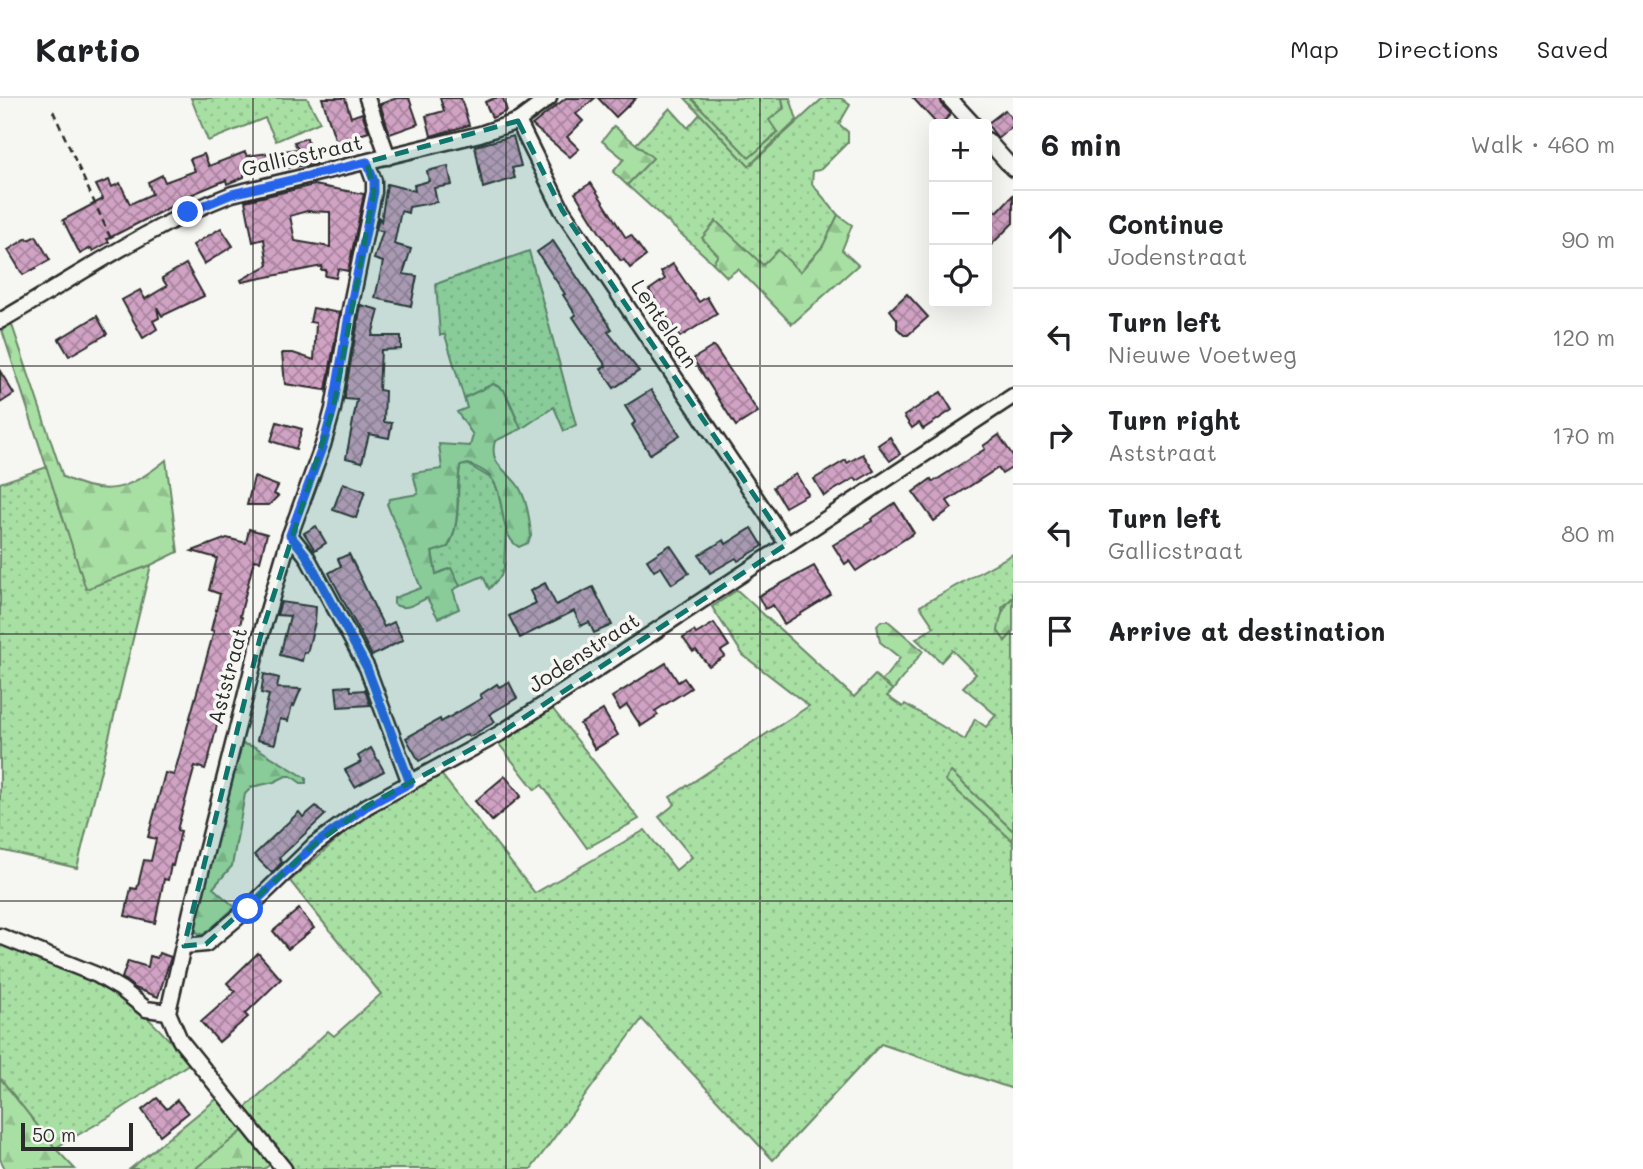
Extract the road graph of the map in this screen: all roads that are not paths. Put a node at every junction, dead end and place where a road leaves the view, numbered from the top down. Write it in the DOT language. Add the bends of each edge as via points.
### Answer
graph roads {
  1 [pos="367,98"];
  2 [pos="549,98"];
  3 [pos="949,98"];
  4 [pos="968,119"];
  5 [pos="518,121"];
  6 [pos="992,146"];
  7 [pos="388,157"];
  8 [pos="367,162"];
  9 [pos="1013,169"];
  10 [pos="0,321"];
  11 [pos="1013,396"];
  12 [pos="290,535"];
  13 [pos="787,544"];
  14 [pos="410,783"];
  15 [pos="0,936"];
  16 [pos="184,946"];
  17 [pos="169,1012"];
  18 [pos="284,1169"];
  1 -- 7 [label="street"];
  2 -- 5 [label="street, Gallicstraat"];
  3 -- 4 [label="street"];
  5 -- 7 [label="street, Gallicstraat"];
  5 -- 13 [label="street, Lentelaan" via="562,210"];
  6 -- 9 [label="street"];
  7 -- 8 [label="street, Gallicstraat"];
  8 -- 10 [label="street, Gallicstraat" via="232,194 188,212"];
  8 -- 12 [label="street, Aststraat" via="374,192 333,409"];
  11 -- 13 [label="street, Jodenstraat"];
  12 -- 14 [label="street" via="306,555 367,668"];
  12 -- 16 [label="street, Aststraat" via="233,740"];
  13 -- 14 [label="street, Jodenstraat" via="499,734"];
  14 -- 16 [label="street, Jodenstraat" via="367,806 314,845 206,944"];
  15 -- 17 [label="street" via="97,975 146,1009"];
  16 -- 17 [label="street, Aststraat"];
  17 -- 18 [label="street" via="180,1040"];
}
